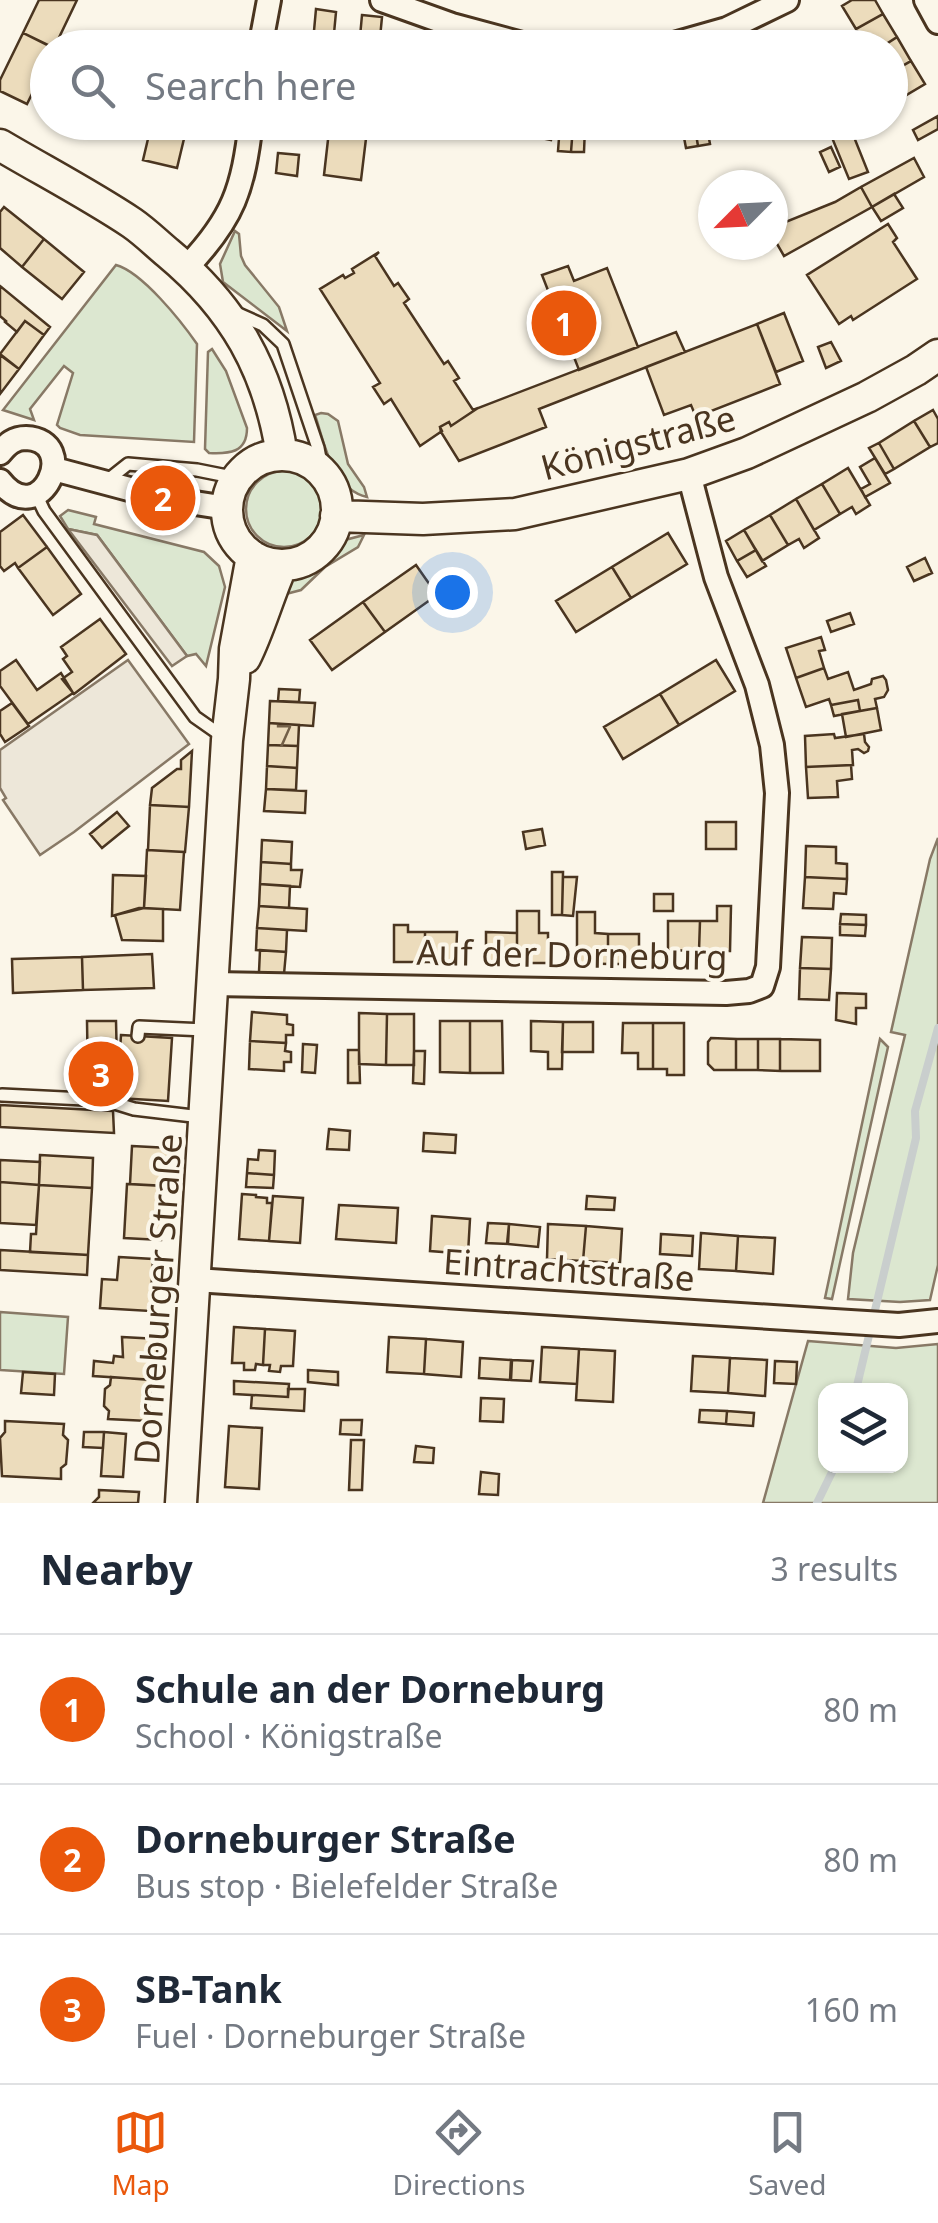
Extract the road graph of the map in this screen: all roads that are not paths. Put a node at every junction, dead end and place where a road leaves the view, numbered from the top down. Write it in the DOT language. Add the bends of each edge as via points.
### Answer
graph roads {
  1 [pos="270,0"];
  2 [pos="382,0"];
  3 [pos="788,0"];
  4 [pos="926,0"];
  5 [pos="938,22"];
  6 [pos="264,30"];
  7 [pos="470,30"];
  8 [pos="726,30"];
  9 [pos="248,140"];
  10 [pos="0,145"];
  11 [pos="186,268"];
  12 [pos="223,307"];
  13 [pos="938,355"];
  14 [pos="1,450"];
  15 [pos="282,455"];
  16 [pos="54,469"];
  17 [pos="323,474"];
  18 [pos="689,474"];
  19 [pos="237,478"];
  20 [pos="104,483"];
  21 [pos="2,488"];
  22 [pos="36,494"];
  23 [pos="227,508"];
  24 [pos="336,516"];
  25 [pos="252,556"];
  26 [pos="282,565"];
  27 [pos="234,678"];
  28 [pos="227,740"];
  29 [pos="213,984"];
  30 [pos="211,1031"];
  31 [pos="138,1036"];
  32 [pos="2,1094"];
  33 [pos="206,1118"];
  34 [pos="196,1280"];
  35 [pos="938,1321"];
  36 [pos="182,1503"];
  1 -- 6 [label="street"];
  2 -- 7 [label="street"];
  3 -- 8 [label="street"];
  4 -- 5 [label="street"];
  9 -- 11 [label="street" via="241,187 208,245"];
  10 -- 11 [label="street" via="135,225"];
  11 -- 12 [label="street"];
  12 -- 15 [label="street" via="259,371"];
  12 -- 17 [label="lane" via="263,325 283,344"];
  13 -- 18 [label="street, Königstraße" via="867,398"];
  14 -- 16 [label="street" via="15,440 39,441"];
  15 -- 17 [label="street"];
  15 -- 19 [label="street" via="257,461"];
  16 -- 20 [label="street"];
  16 -- 22 [label="street"];
  17 -- 24 [label="street"];
  18 -- 24 [label="street, Königstraße" via="514,514"];
  18 -- 29 [label="street, Auf der Dorneburg" via="772,745 777,793 762,986 726,993"];
  19 -- 20 [label="lane" via="128,464"];
  19 -- 23 [label="street"];
  20 -- 23 [label="street"];
  21 -- 22 [label="street"];
  22 -- 28 [label="lane" via="195,717"];
  23 -- 25 [label="street" via="233,535"];
  24 -- 26 [label="street" via="318,551"];
  25 -- 26 [label="street"];
  25 -- 27 [label="street, Dorneburger Straße"];
  26 -- 27 [label="street, Dorneburger Straße"];
  27 -- 28 [label="street, Dorneburger Straße"];
  28 -- 29 [label="street, Dorneburger Straße"];
  29 -- 30 [label="street, Dorneburger Straße"];
  30 -- 31 [label="lane" via="139,1027"];
  30 -- 33 [label="street, Dorneburger Straße"];
  32 -- 33 [label="lane" via="104,1100"];
  33 -- 34 [label="street, Dorneburger Straße"];
  34 -- 35 [label="street, Eintrachtstraße" via="834,1321"];
  34 -- 36 [label="street, Dorneburger Straße"];
}
